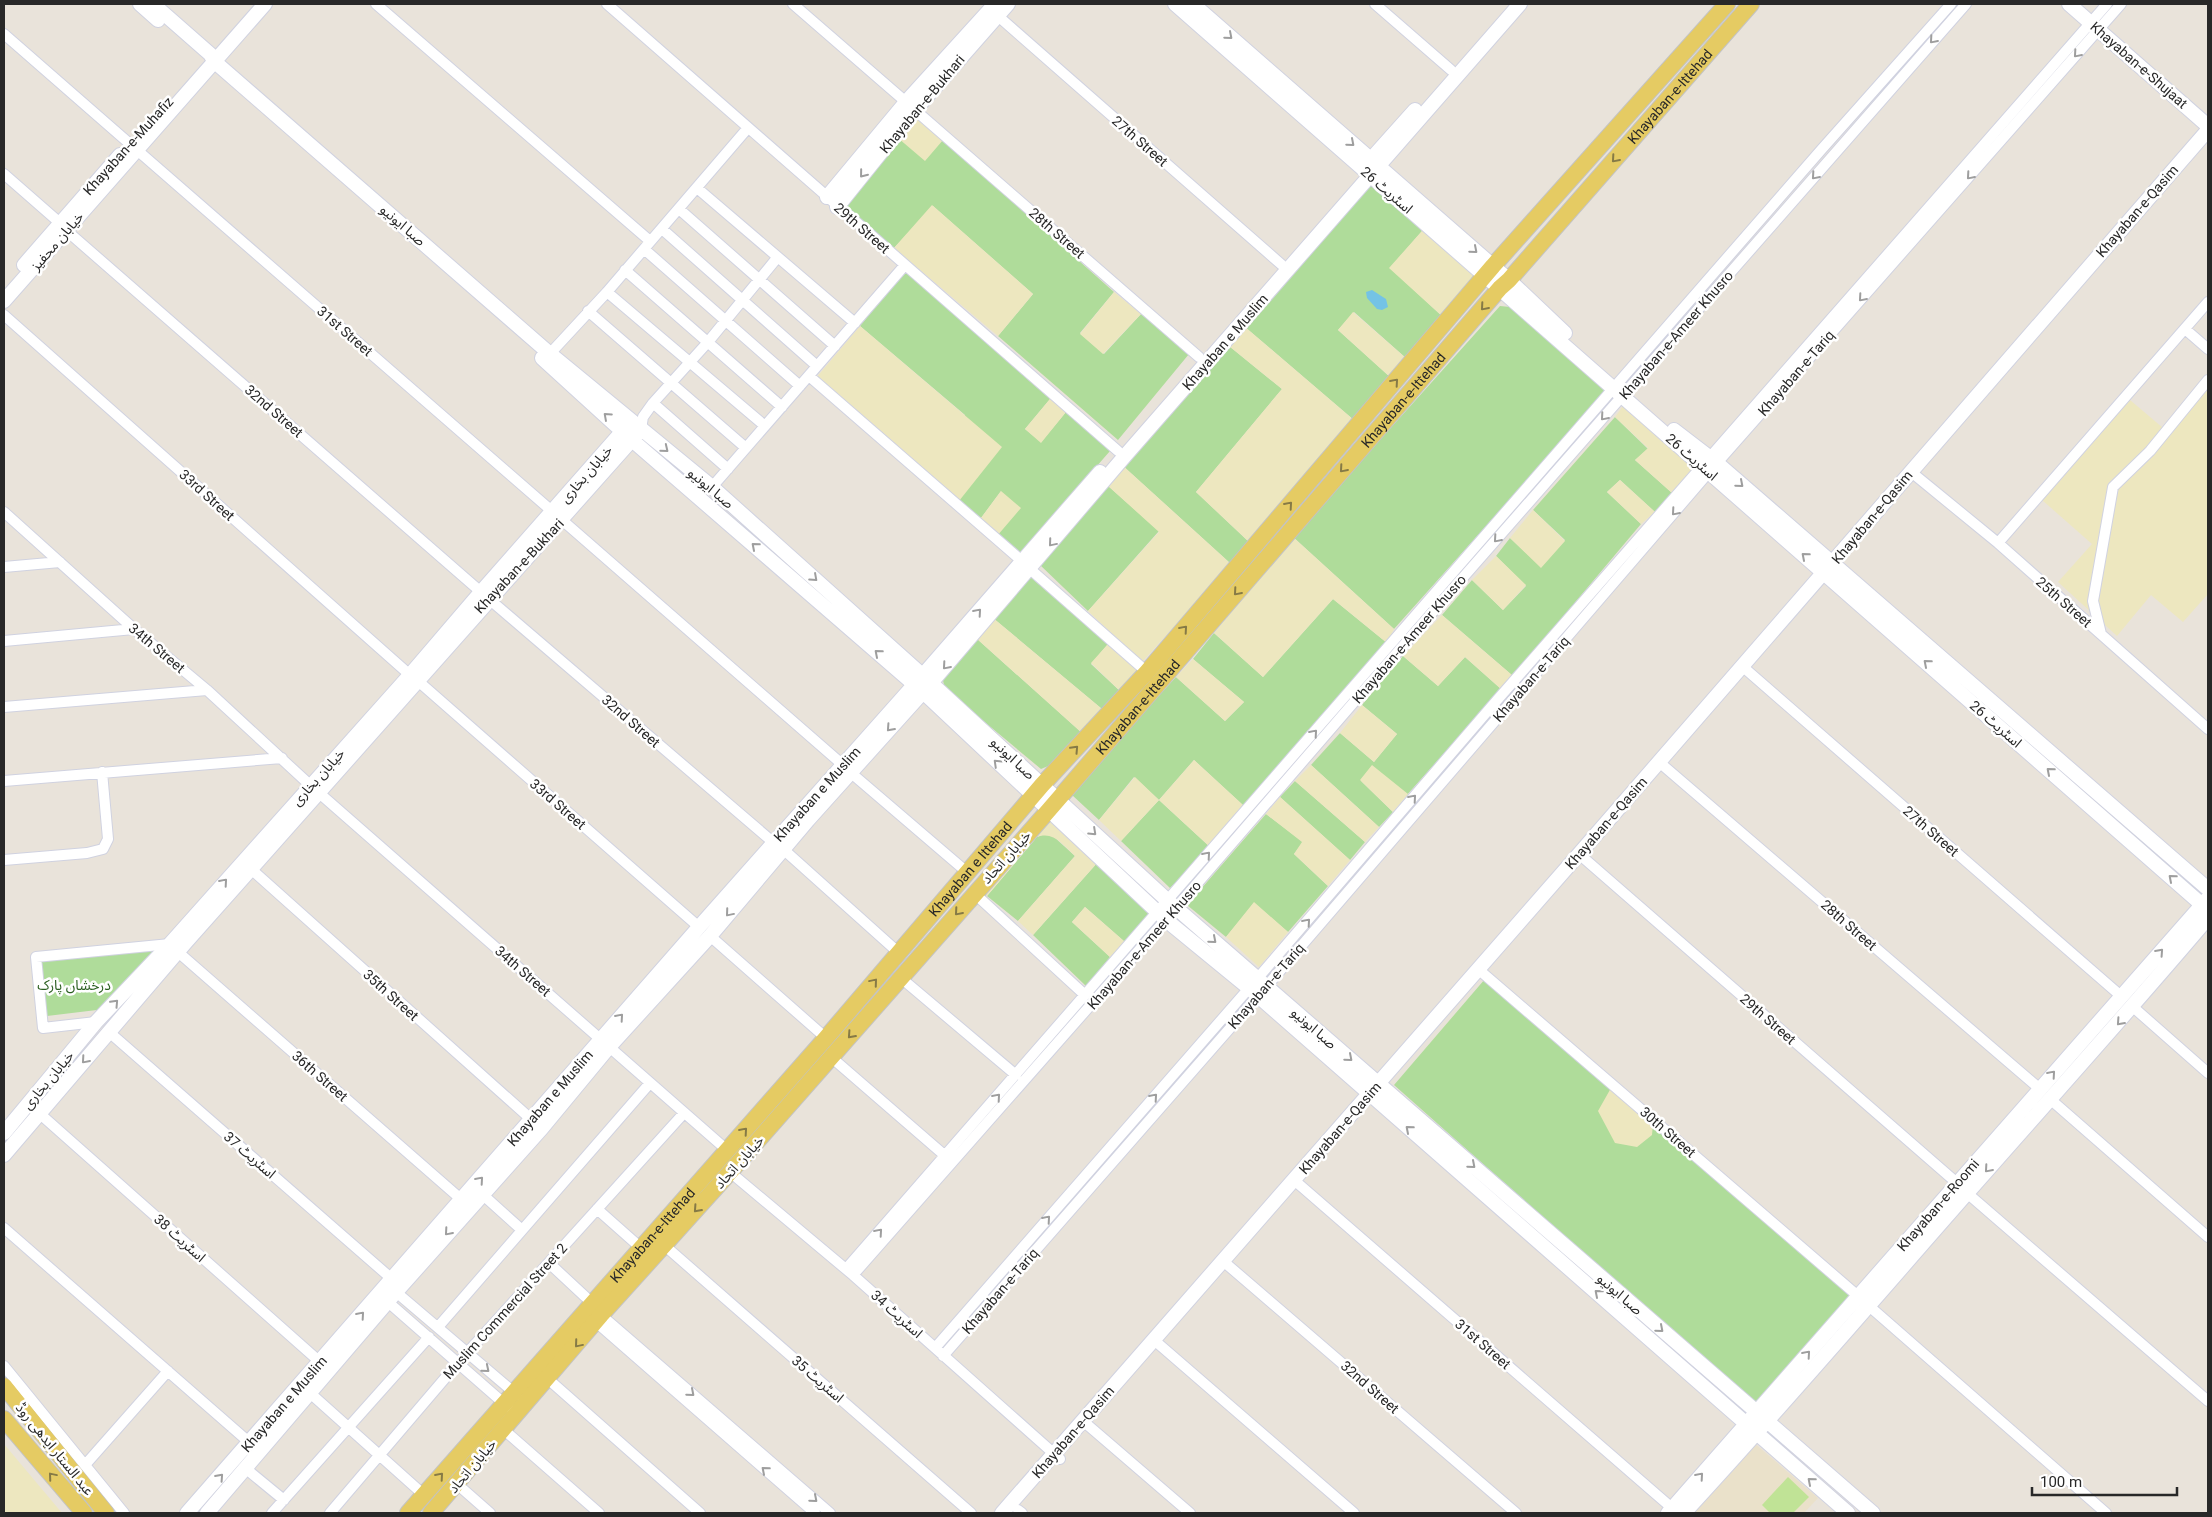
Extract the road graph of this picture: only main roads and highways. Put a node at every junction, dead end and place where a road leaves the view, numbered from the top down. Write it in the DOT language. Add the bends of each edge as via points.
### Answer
graph roads {
  1 [pos="1727,4"];
  2 [pos="1750,4"];
  3 [pos="1037,791"];
  4 [pos="1053,805"];
  5 [pos="899,953"];
  6 [pos="596,1314"];
  7 [pos="4,1386"];
  8 [pos="508,1398"];
  9 [pos="4,1419"];
  10 [pos="84,1513"];
  11 [pos="106,1513"];
  12 [pos="408,1513"];
  13 [pos="431,1513"];
  3 -- 1 [label="main road, Khayaban-e-Ittehad, one-way" via="1147,672 1489,271"];
  2 -- 4 [label="main road, Khayaban-e-Ittehad, one-way"];
  3 -- 5 [label="main road, Khayaban e Ittehad"];
  4 -- 6 [label="main road, خیابان اتحاد, one-way" via="730,1172"];
  6 -- 5 [label="main road, Khayaban-e-Ittehad, one-way" via="641,1248"];
  6 -- 8 [label="main road, Khayaban-e-Ittehad"];
  6 -- 13 [label="main road, خیابان اتحاد, one-way" via="548,1379"];
  7 -- 11 [label="main road, عبد الستار ایدھی روڈ"];
  12 -- 8 [label="main road, خیابان اتحاد, one-way"];
  10 -- 9 [label="main road, one-way"];
}
